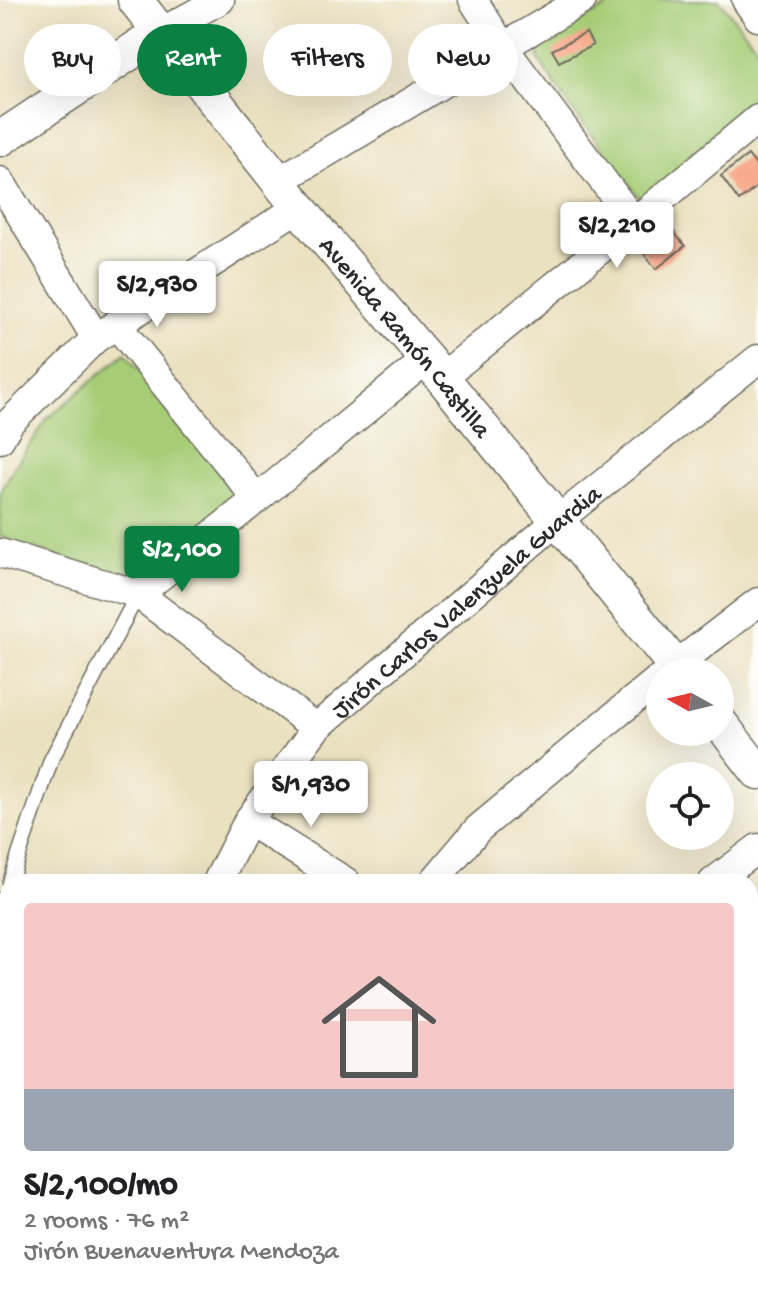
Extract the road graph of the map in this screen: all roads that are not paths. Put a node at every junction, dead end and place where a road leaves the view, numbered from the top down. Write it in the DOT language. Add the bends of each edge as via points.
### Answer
graph roads {
  1 [pos="135,0"];
  2 [pos="220,0"];
  3 [pos="473,0"];
  4 [pos="582,0"];
  5 [pos="746,0"];
  6 [pos="758,17"];
  7 [pos="154,24"];
  8 [pos="176,24"];
  9 [pos="488,24"];
  10 [pos="518,38"];
  11 [pos="137,48"];
  12 [pos="518,67"];
  13 [pos="212,96"];
  14 [pos="432,96"];
  15 [pos="758,119"];
  16 [pos="0,139"];
  17 [pos="0,181"];
  18 [pos="289,194"];
  19 [pos="634,222"];
  20 [pos="106,331"];
  21 [pos="758,359"];
  22 [pos="434,368"];
  23 [pos="0,439"];
  24 [pos="257,499"];
  25 [pos="558,520"];
  26 [pos="0,553"];
  27 [pos="138,594"];
  28 [pos="758,602"];
  29 [pos="661,658"];
  30 [pos="688,658"];
  31 [pos="646,692"];
  32 [pos="316,728"];
  33 [pos="734,741"];
  34 [pos="758,772"];
  35 [pos="248,821"];
  36 [pos="758,848"];
  37 [pos="14,874"];
  38 [pos="221,874"];
  39 [pos="333,874"];
  40 [pos="440,874"];
  41 [pos="724,874"];
  1 -- 7 [label="street, Avenida Ramón Castilla"];
  2 -- 8 [label="street"];
  3 -- 9 [label="street"];
  4 -- 10 [label="street"];
  5 -- 6 [label="street"];
  11 -- 16 [label="street"];
  12 -- 19 [label="street"];
  13 -- 18 [label="street, Avenida Ramón Castilla"];
  14 -- 18 [label="street"];
  15 -- 19 [label="street"];
  17 -- 20 [label="street"];
  18 -- 20 [label="street"];
  18 -- 22 [label="street, Avenida Ramón Castilla"];
  19 -- 22 [label="street"];
  20 -- 23 [label="street" via="10,422"];
  20 -- 24 [label="street"];
  21 -- 25 [label="street, Jirón Carlos Valenzuela Guardia"];
  22 -- 24 [label="street"];
  22 -- 25 [label="street, Avenida Ramón Castilla"];
  24 -- 27 [label="street"];
  25 -- 29 [label="street, Avenida Ramón Castilla"];
  25 -- 32 [label="street, Jirón Carlos Valenzuela Guardia"];
  26 -- 27 [label="street"];
  27 -- 32 [label="street"];
  27 -- 37 [label="lane" via="51,760"];
  28 -- 30 [label="street"];
  31 -- 40 [label="street" via="478,829"];
  32 -- 35 [label="street, Jirón Carlos Valenzuela Guardia"];
  33 -- 34 [label="street"];
  35 -- 38 [label="street, Jirón Carlos Valenzuela Guardia"];
  35 -- 39 [label="street"];
  36 -- 41 [label="street"];
}
